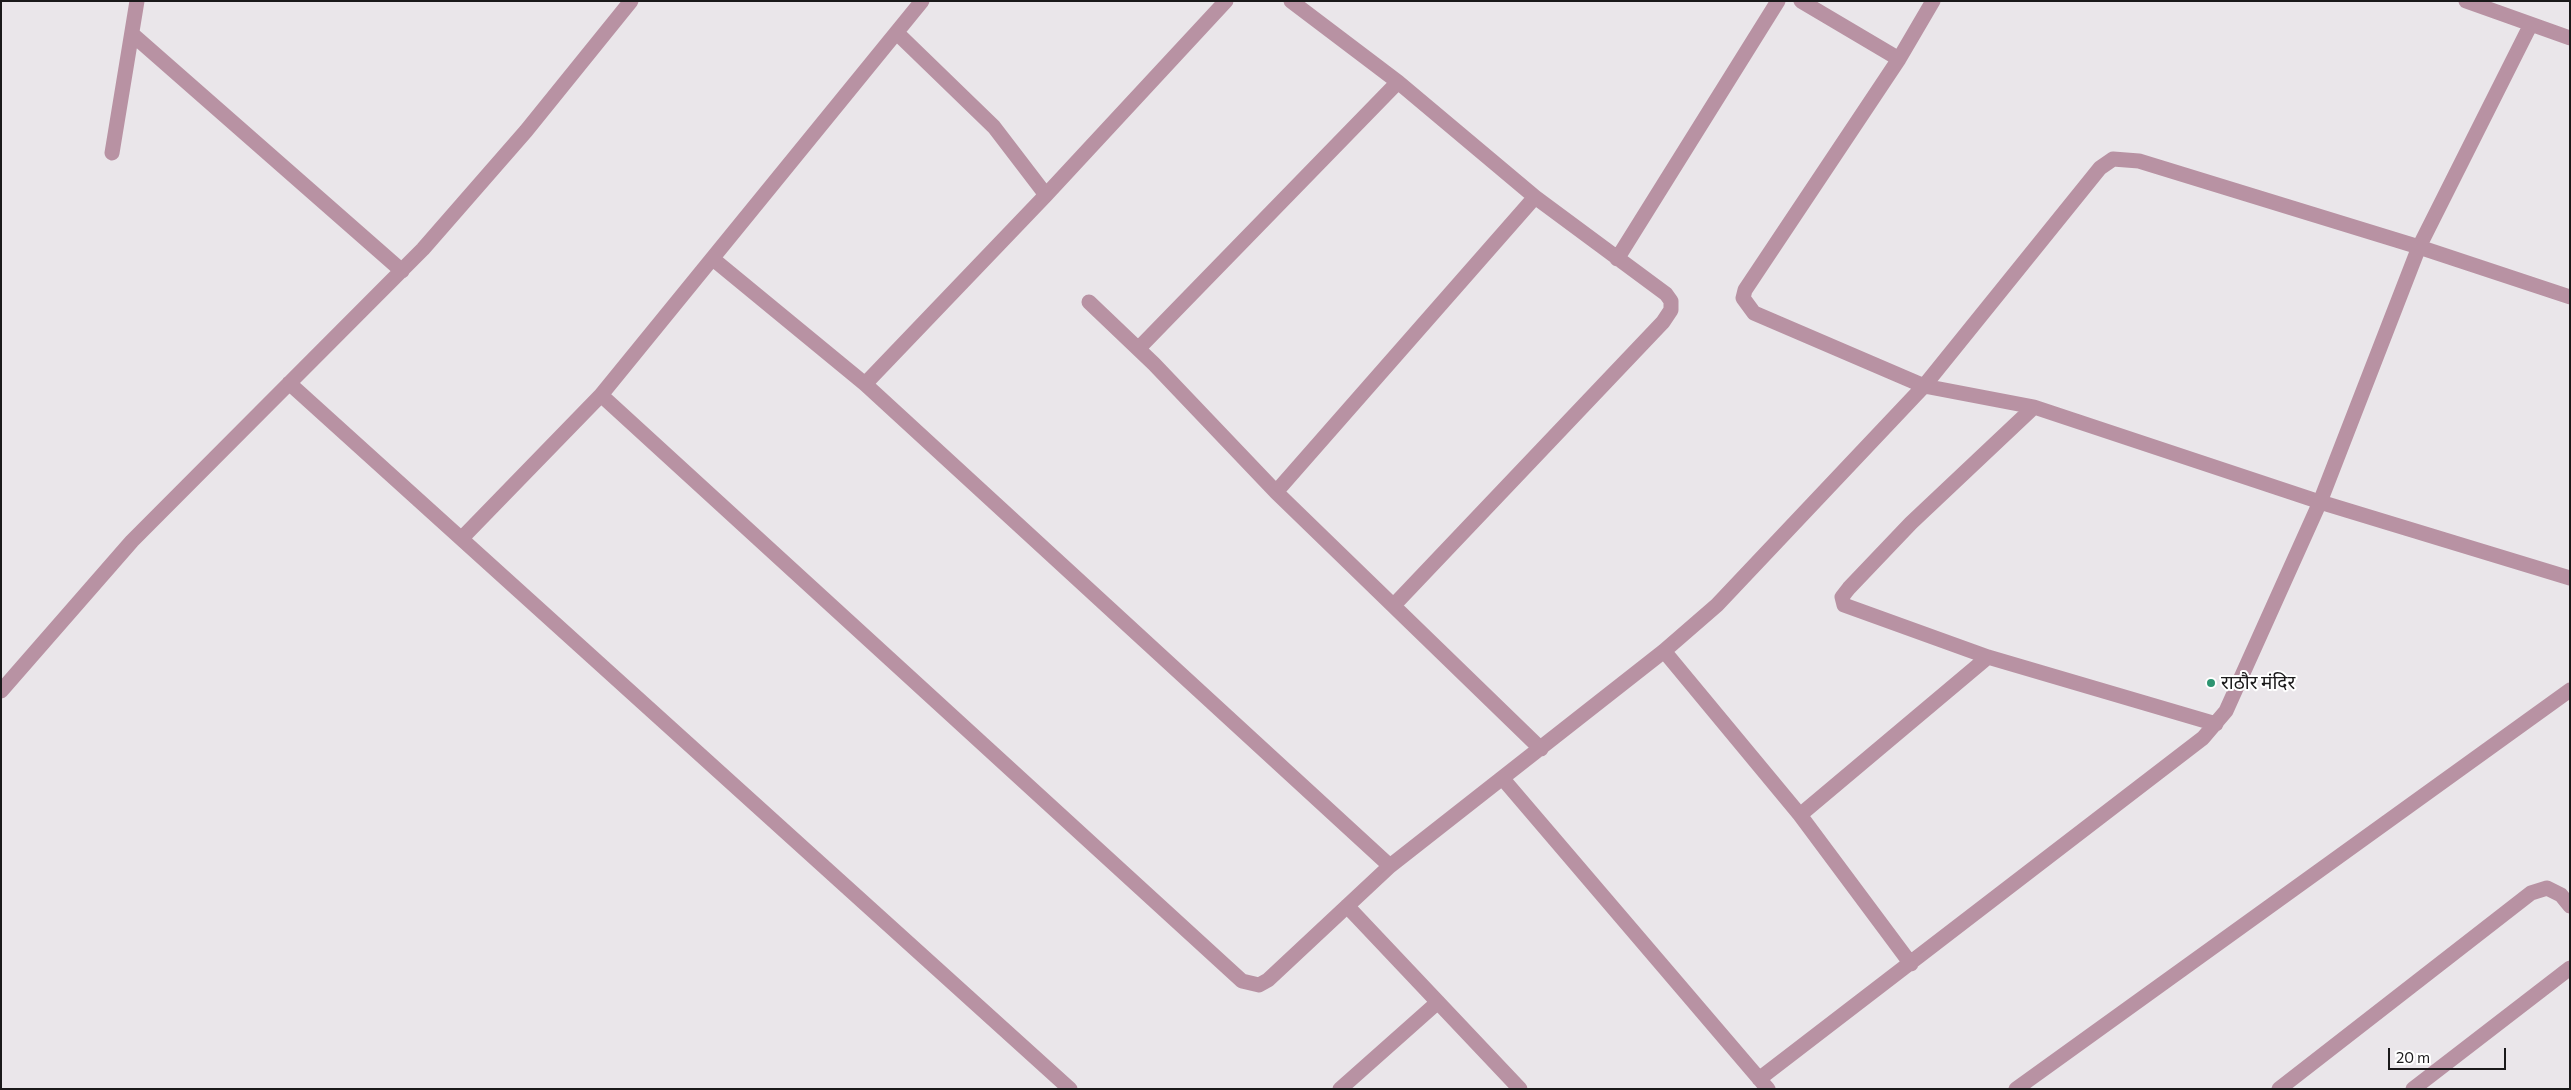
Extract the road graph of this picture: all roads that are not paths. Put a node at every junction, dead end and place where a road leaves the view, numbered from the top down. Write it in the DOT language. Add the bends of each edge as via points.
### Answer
graph roads {
  1 [pos="137,1"];
  2 [pos="631,1"];
  3 [pos="922,1"];
  4 [pos="1226,1"];
  5 [pos="1291,1"];
  6 [pos="1778,1"];
  7 [pos="1802,1"];
  8 [pos="1933,1"];
  9 [pos="2466,1"];
  10 [pos="2530,26"];
  11 [pos="897,33"];
  12 [pos="132,34"];
  13 [pos="2570,38"];
  14 [pos="1899,59"];
  15 [pos="1398,82"];
  16 [pos="112,153"];
  17 [pos="1046,195"];
  18 [pos="1535,197"];
  19 [pos="2420,247"];
  20 [pos="713,259"];
  21 [pos="1617,259"];
  22 [pos="402,271"];
  23 [pos="2570,297"];
  24 [pos="1089,302"];
  25 [pos="1138,348"];
  26 [pos="289,383"];
  27 [pos="865,384"];
  28 [pos="1924,386"];
  29 [pos="601,395"];
  30 [pos="2034,407"];
  31 [pos="1276,492"];
  32 [pos="2320,502"];
  33 [pos="462,538"];
  34 [pos="2570,578"];
  35 [pos="1394,605"];
  36 [pos="1664,651"];
  37 [pos="1988,657"];
  38 [pos="2570,690"];
  39 [pos="1,691"];
  40 [pos="2216,724"];
  41 [pos="1541,749"];
  42 [pos="1503,778"];
  43 [pos="1800,815"];
  44 [pos="1390,866"];
  45 [pos="1347,906"];
  46 [pos="2570,906"];
  47 [pos="1912,964"];
  48 [pos="2570,968"];
  49 [pos="1438,1002"];
  50 [pos="1764,1084"];
  51 [pos="1070,1089"];
  52 [pos="1340,1089"];
  53 [pos="1520,1089"];
  54 [pos="2016,1089"];
  55 [pos="2279,1089"];
  56 [pos="2413,1089"];
  1 -- 12 [label="street"];
  2 -- 22 [label="street" via="526,132"];
  3 -- 11 [label="street"];
  4 -- 17 [label="street"];
  5 -- 15 [label="street"];
  6 -- 21 [label="street"];
  7 -- 14 [label="street"];
  8 -- 14 [label="street"];
  9 -- 10 [label="street"];
  10 -- 13 [label="street"];
  10 -- 19 [label="street"];
  11 -- 17 [label="street" via="994,127"];
  11 -- 20 [label="street"];
  12 -- 16 [label="street"];
  12 -- 22 [label="street"];
  14 -- 28 [label="street" via="1745,290 1743,298 1754,312"];
  15 -- 18 [label="street"];
  15 -- 25 [label="street"];
  17 -- 27 [label="street"];
  18 -- 21 [label="street"];
  18 -- 31 [label="street"];
  19 -- 23 [label="street"];
  19 -- 28 [label="street" via="2139,161 2113,160 2100,168"];
  19 -- 32 [label="street"];
  20 -- 27 [label="street"];
  20 -- 29 [label="street"];
  21 -- 35 [label="street" via="1666,294 1671,301 1671,310"];
  22 -- 26 [label="street"];
  24 -- 25 [label="street"];
  25 -- 31 [label="street"];
  26 -- 33 [label="street"];
  26 -- 39 [label="street" via="132,541"];
  27 -- 44 [label="street"];
  28 -- 30 [label="street"];
  28 -- 36 [label="street" via="1717,605"];
  29 -- 33 [label="street"];
  29 -- 45 [label="street" via="1242,981 1259,985 1268,980"];
  30 -- 32 [label="street"];
  30 -- 37 [label="street" via="1911,523 1842,597 1844,605 1853,610"];
  31 -- 35 [label="street"];
  32 -- 34 [label="street"];
  32 -- 40 [label="street" via="2226,711"];
  33 -- 51 [label="street"];
  35 -- 41 [label="street"];
  36 -- 41 [label="street"];
  36 -- 43 [label="street"];
  37 -- 40 [label="street"];
  37 -- 43 [label="street"];
  38 -- 54 [label="street"];
  40 -- 47 [label="street" via="2203,738"];
  41 -- 42 [label="street"];
  42 -- 44 [label="street"];
  42 -- 50 [label="street"];
  43 -- 47 [label="street"];
  44 -- 45 [label="street"];
  45 -- 49 [label="street"];
  46 -- 55 [label="street" via="2561,895 2547,888 2531,893"];
  47 -- 50 [label="street"];
  48 -- 56 [label="street"];
  49 -- 52 [label="street"];
  49 -- 53 [label="street"];
}
